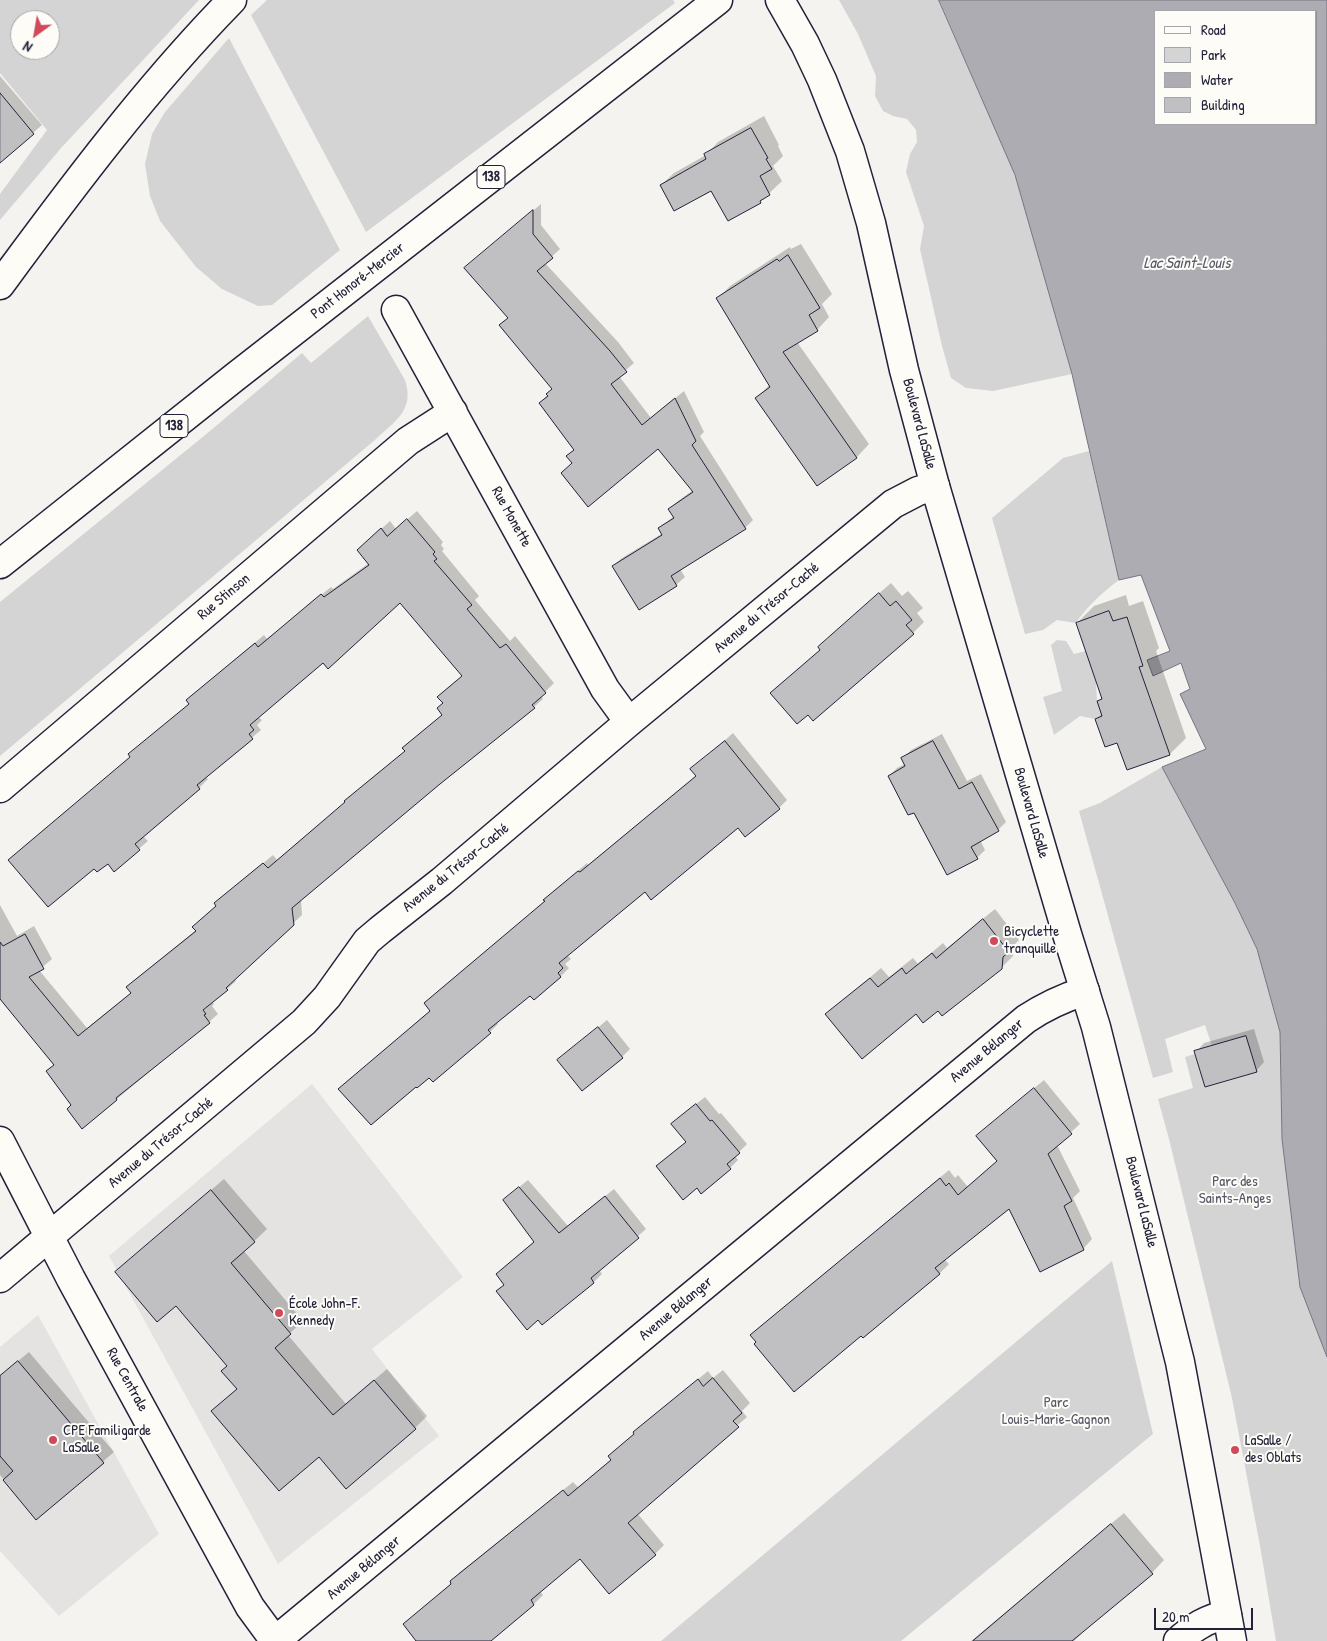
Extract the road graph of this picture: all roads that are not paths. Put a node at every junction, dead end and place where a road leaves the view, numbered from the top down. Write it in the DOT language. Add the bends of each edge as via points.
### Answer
graph roads {
  1 [pos="718,0"];
  2 [pos="780,0"];
  3 [pos="225,8"];
  4 [pos="0,285"];
  5 [pos="396,310"];
  6 [pos="453,412"];
  7 [pos="936,486"];
  8 [pos="0,564"];
  9 [pos="629,722"];
  10 [pos="0,788"];
  11 [pos="1084,992"];
  12 [pos="0,1141"];
  13 [pos="50,1236"];
  14 [pos="0,1278"];
  15 [pos="1229,1628"];
  16 [pos="275,1641"];
  17 [pos="1178,1641"];
  1 -- 8 [label="main road, Pont Honoré-Mercier / 138"];
  2 -- 7 [label="main road, Boulevard LaSalle" via="822,80 850,151"];
  3 -- 4 [label="main road" via="116,134"];
  5 -- 6 [label="main road, Rue Monette"];
  6 -- 9 [label="main road, Rue Monette" via="605,689"];
  6 -- 10 [label="main road, Rue Stinson" via="408,441"];
  7 -- 9 [label="main road, Avenue du Trésor-Caché" via="892,504"];
  7 -- 11 [label="main road, Boulevard LaSalle"];
  9 -- 13 [label="main road, Avenue du Trésor-Caché" via="367,941 328,997 310,1016"];
  11 -- 15 [label="main road, Boulevard LaSalle" via="1099,1036 1180,1362"];
  11 -- 16 [label="main road, Avenue Bélanger" via="1068,996 1026,1019"];
  12 -- 13 [label="main road, Rue Centrale"];
  13 -- 14 [label="main road, Avenue du Trésor-Caché"];
  13 -- 16 [label="main road, Rue Centrale" via="250,1607"];
  15 -- 17 [label="main road" via="1207,1620"];
}
